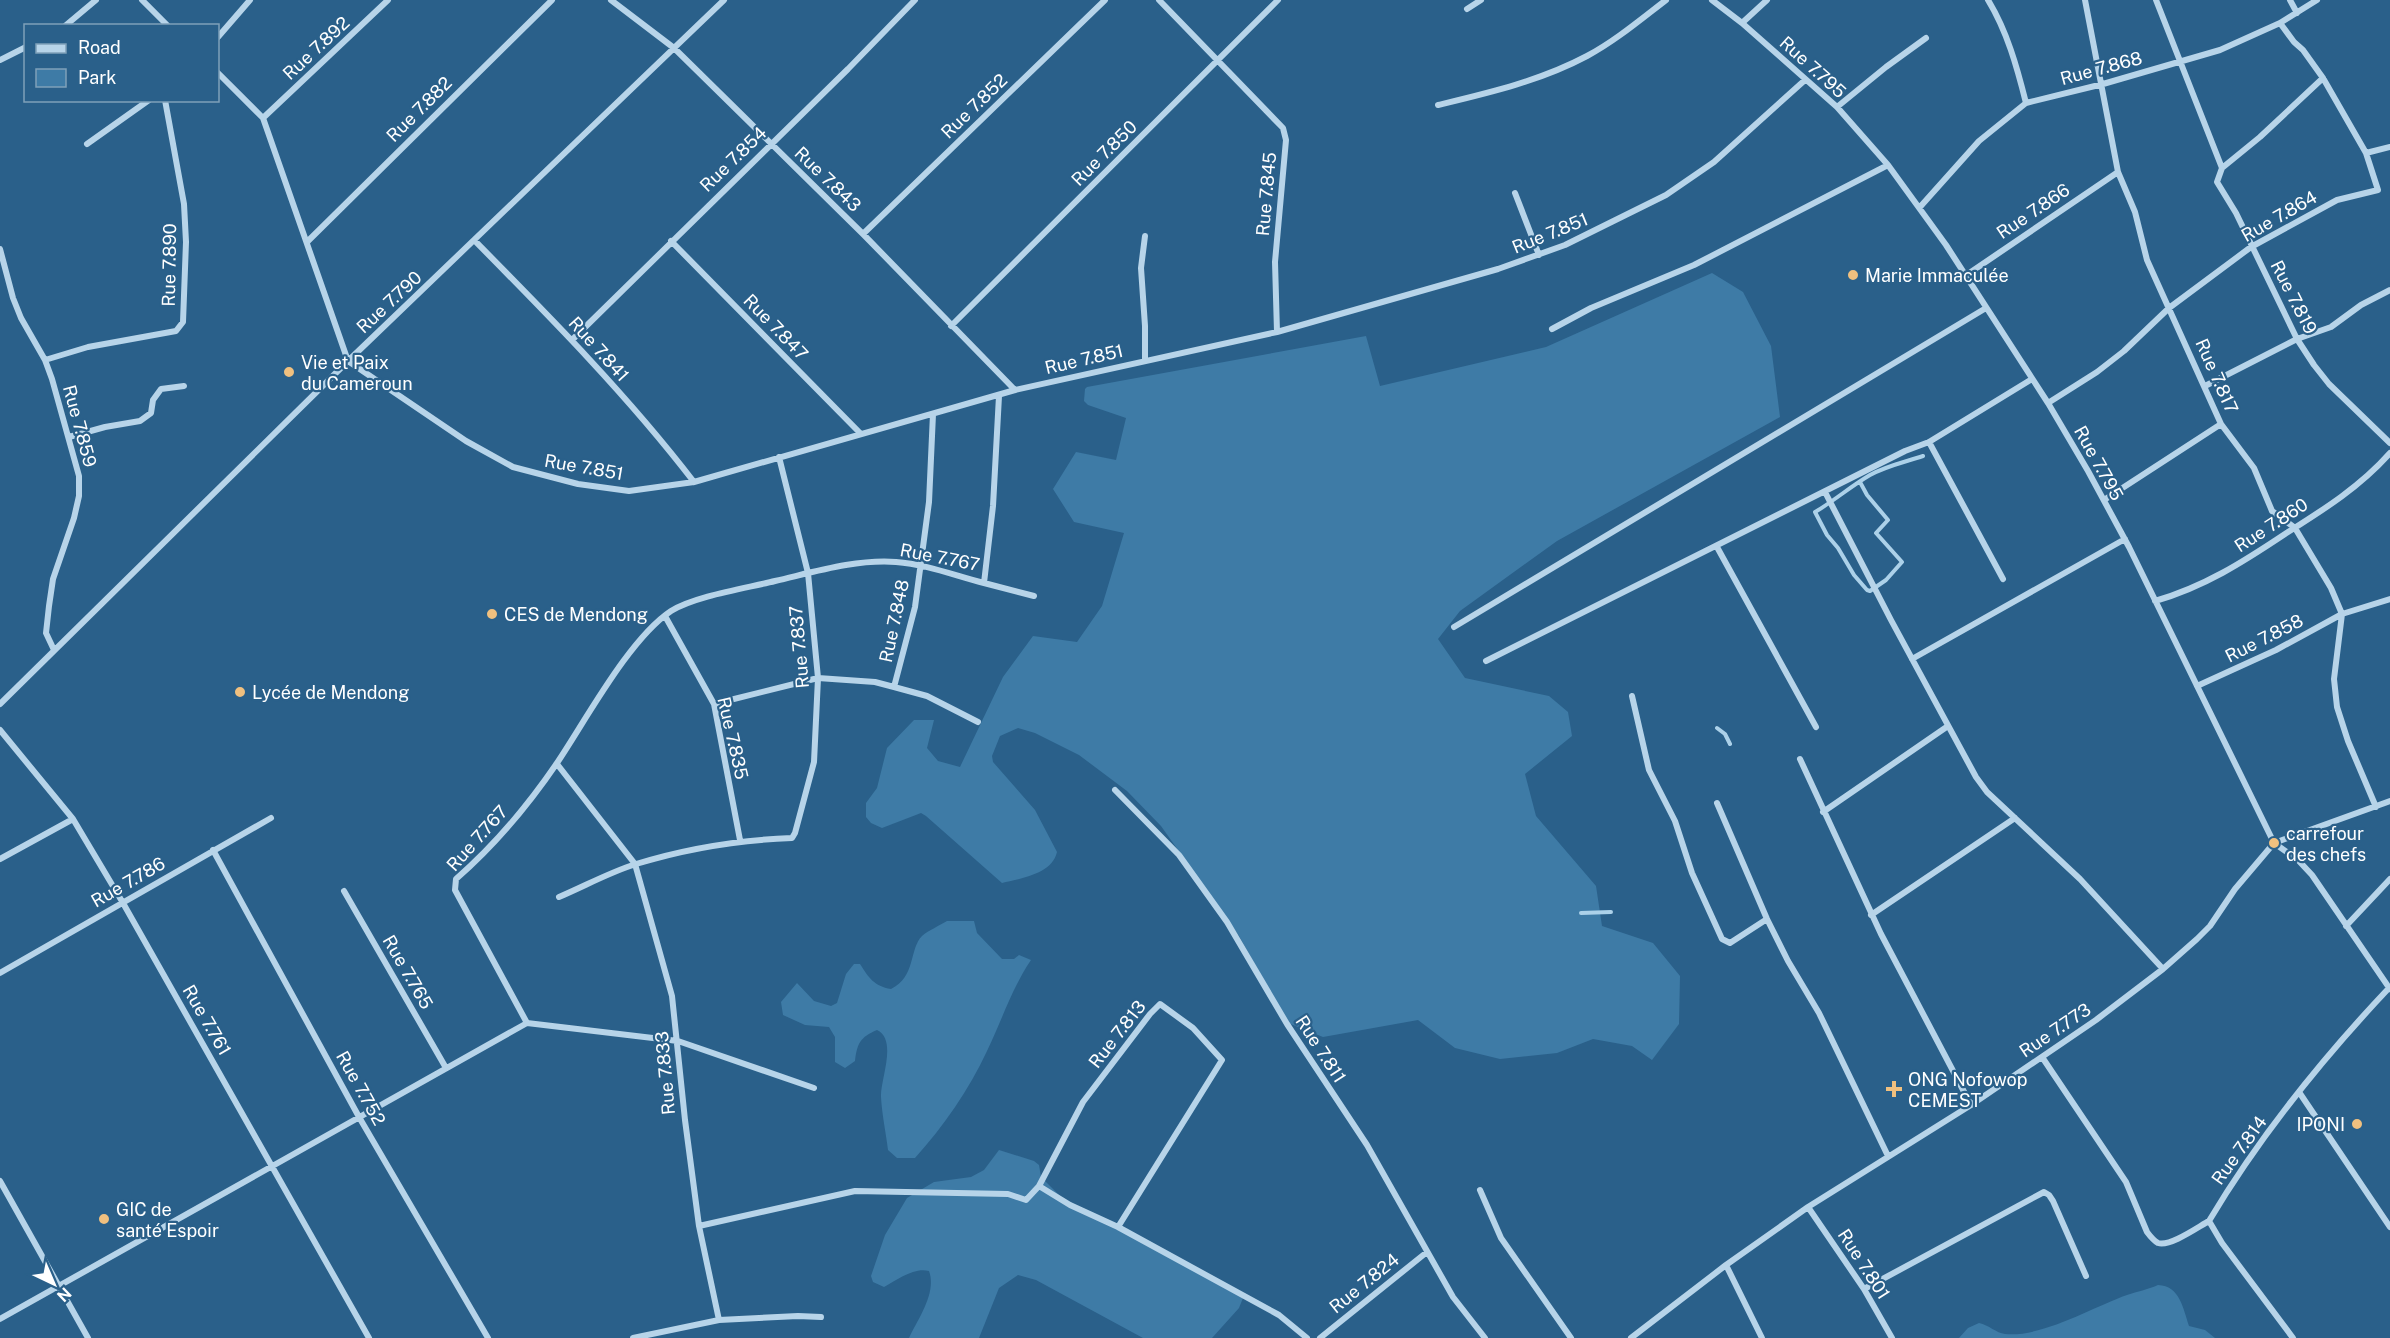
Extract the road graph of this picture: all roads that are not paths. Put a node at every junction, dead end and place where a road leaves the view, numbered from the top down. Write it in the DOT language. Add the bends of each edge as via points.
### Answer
graph roads {
  1 [pos="96,0"];
  2 [pos="142,0"];
  3 [pos="250,0"];
  4 [pos="388,0"];
  5 [pos="552,0"];
  6 [pos="612,0"];
  7 [pos="724,0"];
  8 [pos="915,0"];
  9 [pos="1105,0"];
  10 [pos="1159,0"];
  11 [pos="1278,0"];
  12 [pos="1481,0"];
  13 [pos="1666,0"];
  14 [pos="1712,0"];
  15 [pos="1767,0"];
  16 [pos="1988,0"];
  17 [pos="2085,0"];
  18 [pos="2156,0"];
  19 [pos="2290,0"];
  20 [pos="2318,0"];
  21 [pos="1467,9"];
  22 [pos="2297,13"];
  23 [pos="1742,23"];
  24 [pos="2280,23"];
  25 [pos="67,24"];
  26 [pos="166,24"];
  27 [pos="219,36"];
  28 [pos="1926,38"];
  29 [pos="24,48"];
  30 [pos="674,48"];
  31 [pos="0,60"];
  32 [pos="1218,60"];
  33 [pos="2181,62"];
  34 [pos="219,74"];
  35 [pos="2323,78"];
  36 [pos="1805,80"];
  37 [pos="2103,84"];
  38 [pos="146,102"];
  39 [pos="165,102"];
  40 [pos="2026,103"];
  41 [pos="1438,105"];
  42 [pos="1837,107"];
  43 [pos="263,118"];
  44 [pos="87,144"];
  45 [pos="770,144"];
  46 [pos="2390,147"];
  47 [pos="2366,153"];
  48 [pos="1888,165"];
  49 [pos="2222,168"];
  50 [pos="2118,172"];
  51 [pos="1515,193"];
  52 [pos="1920,207"];
  53 [pos="863,234"];
  54 [pos="1145,236"];
  55 [pos="308,241"];
  56 [pos="475,241"];
  57 [pos="671,241"];
  58 [pos="2251,247"];
  59 [pos="0,249"];
  60 [pos="1539,255"];
  61 [pos="1965,276"];
  62 [pos="2390,290"];
  63 [pos="1986,308"];
  64 [pos="2169,308"];
  65 [pos="951,326"];
  66 [pos="1552,329"];
  67 [pos="1277,333"];
  68 [pos="2297,339"];
  69 [pos="572,340"];
  70 [pos="45,360"];
  71 [pos="348,361"];
  72 [pos="1145,361"];
  73 [pos="2032,380"];
  74 [pos="184,386"];
  75 [pos="2205,386"];
  76 [pos="1015,390"];
  77 [pos="999,396"];
  78 [pos="2048,403"];
  79 [pos="933,414"];
  80 [pos="2221,424"];
  81 [pos="860,433"];
  82 [pos="69,438"];
  83 [pos="1929,442"];
  84 [pos="2390,443"];
  85 [pos="2390,453"];
  86 [pos="779,457"];
  87 [pos="694,482"];
  88 [pos="1825,492"];
  89 [pos="2104,501"];
  90 [pos="2295,528"];
  91 [pos="2125,539"];
  92 [pos="1717,547"];
  93 [pos="920,566"];
  94 [pos="808,573"];
  95 [pos="2003,579"];
  96 [pos="984,583"];
  97 [pos="1034,596"];
  98 [pos="2390,599"];
  99 [pos="2155,601"];
  100 [pos="2342,614"];
  101 [pos="665,616"];
  102 [pos="1454,627"];
  103 [pos="54,650"];
  104 [pos="1912,659"];
  105 [pos="1486,662"];
  106 [pos="818,678"];
  107 [pos="2197,686"];
  108 [pos="894,687"];
  109 [pos="1632,696"];
  110 [pos="0,704"];
  111 [pos="714,704"];
  112 [pos="978,722"];
  113 [pos="1948,726"];
  114 [pos="1816,727"];
  115 [pos="0,730"];
  116 [pos="1800,759"];
  117 [pos="556,764"];
  118 [pos="1115,790"];
  119 [pos="2390,801"];
  120 [pos="1718,803"];
  121 [pos="2376,807"];
  122 [pos="1823,812"];
  123 [pos="271,818"];
  124 [pos="2015,818"];
  125 [pos="73,819"];
  126 [pos="740,840"];
  127 [pos="2274,843"];
  128 [pos="213,850"];
  129 [pos="0,859"];
  130 [pos="635,864"];
  131 [pos="2390,879"];
  132 [pos="344,891"];
  133 [pos="560,897"];
  134 [pos="123,903"];
  135 [pos="1871,915"];
  136 [pos="1767,920"];
  137 [pos="2346,926"];
  138 [pos="2163,969"];
  139 [pos="0,972"];
  140 [pos="2389,988"];
  141 [pos="527,1023"];
  142 [pos="678,1041"];
  143 [pos="2042,1057"];
  144 [pos="446,1068"];
  145 [pos="814,1088"];
  146 [pos="2299,1092"];
  147 [pos="1971,1105"];
  148 [pos="359,1117"];
  149 [pos="1888,1156"];
  150 [pos="273,1166"];
  151 [pos="0,1181"];
  152 [pos="1039,1186"];
  153 [pos="1480,1190"];
  154 [pos="1808,1207"];
  155 [pos="2209,1221"];
  156 [pos="699,1226"];
  157 [pos="1118,1227"];
  158 [pos="2390,1227"];
  159 [pos="1426,1252"];
  160 [pos="1726,1265"];
  161 [pos="2086,1276"];
  162 [pos="59,1286"];
  163 [pos="1864,1289"];
  164 [pos="821,1317"];
  165 [pos="0,1319"];
  166 [pos="719,1320"];
  167 [pos="88,1338"];
  168 [pos="369,1338"];
  169 [pos="488,1338"];
  170 [pos="633,1338"];
  171 [pos="1307,1338"];
  172 [pos="1320,1338"];
  173 [pos="1485,1338"];
  174 [pos="1571,1338"];
  175 [pos="1631,1338"];
  176 [pos="1762,1338"];
  177 [pos="1892,1338"];
  178 [pos="2293,1338"];
  1 -- 25 [label="street"];
  2 -- 26 [label="street"];
  3 -- 27 [label="street"];
  4 -- 43 [label="street, Rue 7.892"];
  5 -- 55 [label="street, Rue 7.882"];
  6 -- 30 [label="street, Rue 7.843"];
  7 -- 30 [label="street, Rue 7.790"];
  8 -- 45 [label="street, Rue 7.854"];
  9 -- 53 [label="street, Rue 7.852"];
  10 -- 32 [label="street, Rue 7.845"];
  11 -- 32 [label="street, Rue 7.850"];
  12 -- 21 [label="street"];
  13 -- 41 [label="street" via="1586,56 1505,89"];
  14 -- 23 [label="street, Rue 7.795"];
  15 -- 23 [label="street"];
  16 -- 40 [label="street" via="1999,19"];
  17 -- 37 [label="street, Rue 7.817"];
  18 -- 33 [label="street, Rue 7.819"];
  19 -- 22 [label="street"];
  20 -- 22 [label="street, Rue 7.868"];
  22 -- 24 [label="street, Rue 7.868"];
  23 -- 36 [label="street, Rue 7.795"];
  24 -- 33 [label="street, Rue 7.868" via="2220,50"];
  24 -- 35 [label="street, Rue 7.864"];
  28 -- 42 [label="street"];
  29 -- 31 [label="street"];
  30 -- 45 [label="street, Rue 7.843"];
  30 -- 56 [label="street, Rue 7.790"];
  32 -- 65 [label="street, Rue 7.850"];
  32 -- 67 [label="street, Rue 7.845" via="1277,120 1286,140 1275,262"];
  33 -- 37 [label="street, Rue 7.868"];
  33 -- 49 [label="street, Rue 7.819"];
  34 -- 43 [label="street"];
  35 -- 47 [label="street, Rue 7.864"];
  35 -- 49 [label="street"];
  36 -- 42 [label="street, Rue 7.795"];
  36 -- 60 [label="street, Rue 7.851" via="1714,162 1681,185 1593,232"];
  37 -- 40 [label="street, Rue 7.868"];
  37 -- 50 [label="street, Rue 7.817"];
  38 -- 44 [label="street"];
  39 -- 70 [label="street, Rue 7.890" via="184,204 183,322 176,331 97,345"];
  40 -- 52 [label="street, Rue 7.868" via="1978,141"];
  42 -- 48 [label="street, Rue 7.795"];
  43 -- 55 [label="street"];
  45 -- 53 [label="street, Rue 7.843"];
  45 -- 57 [label="street, Rue 7.854"];
  46 -- 47 [label="street"];
  47 -- 58 [label="street, Rue 7.864" via="2378,190 2337,200"];
  48 -- 52 [label="street, Rue 7.795"];
  48 -- 66 [label="street" via="1694,265 1591,308"];
  49 -- 58 [label="street, Rue 7.819" via="2217,182"];
  50 -- 61 [label="street, Rue 7.866"];
  50 -- 64 [label="street, Rue 7.817" via="2135,212 2147,260"];
  51 -- 60 [label="street"];
  52 -- 61 [label="street, Rue 7.795"];
  53 -- 65 [label="street, Rue 7.843"];
  54 -- 72 [label="street" via="1141,268"];
  55 -- 71 [label="street"];
  56 -- 69 [label="street, Rue 7.841"];
  56 -- 71 [label="street, Rue 7.790"];
  57 -- 69 [label="street, Rue 7.854"];
  57 -- 81 [label="street, Rue 7.847"];
  58 -- 64 [label="street, Rue 7.864"];
  58 -- 68 [label="street, Rue 7.819"];
  59 -- 70 [label="street, Rue 7.859" via="21,318"];
  60 -- 67 [label="street, Rue 7.851"];
  61 -- 63 [label="street, Rue 7.795"];
  62 -- 68 [label="street" via="2361,304 2331,327"];
  63 -- 73 [label="street, Rue 7.795"];
  63 -- 102 [label="street"];
  64 -- 75 [label="street, Rue 7.817"];
  64 -- 78 [label="street, Rue 7.864" via="2124,351"];
  65 -- 76 [label="street, Rue 7.843"];
  67 -- 72 [label="street, Rue 7.851"];
  68 -- 75 [label="street"];
  68 -- 84 [label="street, Rue 7.819" via="2329,384"];
  69 -- 87 [label="street, Rue 7.841"];
  70 -- 82 [label="street, Rue 7.859"];
  71 -- 87 [label="street, Rue 7.851" via="466,441 513,467 578,484 629,491"];
  71 -- 103 [label="street, Rue 7.790"];
  72 -- 76 [label="street, Rue 7.851"];
  73 -- 78 [label="street, Rue 7.795"];
  73 -- 83 [label="street"];
  74 -- 82 [label="street" via="161,388 151,413 140,421"];
  75 -- 80 [label="street, Rue 7.817"];
  76 -- 77 [label="street, Rue 7.851"];
  77 -- 79 [label="street, Rue 7.851"];
  77 -- 96 [label="street, Rue 7.767"];
  78 -- 89 [label="street, Rue 7.795"];
  79 -- 81 [label="street, Rue 7.851"];
  79 -- 93 [label="street, Rue 7.848" via="929,502"];
  80 -- 89 [label="street"];
  80 -- 90 [label="street, Rue 7.817" via="2254,468 2272,511"];
  81 -- 86 [label="street, Rue 7.851"];
  82 -- 103 [label="street, Rue 7.859" via="79,476 79,496 53,579 46,633"];
  83 -- 88 [label="street"];
  83 -- 95 [label="street"];
  85 -- 90 [label="street, Rue 7.860" via="2353,489"];
  86 -- 87 [label="street, Rue 7.851"];
  86 -- 94 [label="street, Rue 7.837"];
  88 -- 92 [label="street"];
  88 -- 104 [label="street"];
  89 -- 91 [label="street, Rue 7.795"];
  90 -- 99 [label="street, Rue 7.860" via="2226,573"];
  90 -- 100 [label="street, Rue 7.817"];
  91 -- 99 [label="street, Rue 7.795"];
  91 -- 104 [label="street"];
  92 -- 105 [label="street"];
  92 -- 114 [label="street"];
  93 -- 94 [label="street, Rue 7.767" via="896,562 858,564"];
  93 -- 96 [label="street, Rue 7.767"];
  93 -- 108 [label="street, Rue 7.848" via="915,607"];
  94 -- 101 [label="street, Rue 7.767" via="698,600"];
  94 -- 106 [label="street, Rue 7.837"];
  96 -- 97 [label="street"];
  98 -- 100 [label="street, Rue 7.858"];
  99 -- 107 [label="street, Rue 7.795"];
  100 -- 107 [label="street, Rue 7.858"];
  100 -- 121 [label="street" via="2334,679 2337,707"];
  101 -- 111 [label="street, Rue 7.835"];
  101 -- 117 [label="street, Rue 7.767" via="618,670"];
  103 -- 110 [label="street, Rue 7.790"];
  104 -- 113 [label="street"];
  106 -- 108 [label="street, Rue 7.848"];
  106 -- 111 [label="street, Rue 7.848"];
  106 -- 126 [label="street, Rue 7.837" via="814,762 794,835"];
  107 -- 127 [label="street, Rue 7.795"];
  108 -- 112 [label="street" via="927,696"];
  109 -- 136 [label="street" via="1649,770 1675,820 1692,873 1722,939 1730,943"];
  111 -- 126 [label="street, Rue 7.835"];
  113 -- 122 [label="street"];
  113 -- 124 [label="street" via="1976,777"];
  115 -- 125 [label="street, Rue 7.761"];
  116 -- 122 [label="street"];
  117 -- 130 [label="street, Rue 7.833"];
  117 -- 141 [label="street, Rue 7.767" via="510,827 456,879 454,890"];
  118 -- 159 [label="street, Rue 7.811" via="1179,855 1227,922 1287,1024 1367,1145"];
  119 -- 121 [label="street"];
  120 -- 136 [label="street"];
  121 -- 127 [label="street"];
  122 -- 135 [label="street"];
  123 -- 128 [label="street, Rue 7.786"];
  124 -- 135 [label="street"];
  124 -- 138 [label="street" via="2080,879"];
  125 -- 129 [label="street"];
  125 -- 134 [label="street, Rue 7.761"];
  126 -- 130 [label="street"];
  127 -- 137 [label="street, Rue 7.795" via="2312,875"];
  127 -- 138 [label="street, Rue 7.773" via="2210,926"];
  128 -- 134 [label="street, Rue 7.786"];
  128 -- 148 [label="street, Rue 7.752"];
  130 -- 133 [label="street"];
  130 -- 142 [label="street, Rue 7.833" via="672,996"];
  131 -- 137 [label="street"];
  132 -- 144 [label="street, Rue 7.765"];
  134 -- 139 [label="street, Rue 7.786"];
  134 -- 150 [label="street, Rue 7.761"];
  135 -- 147 [label="street"];
  136 -- 149 [label="street" via="1819,1013"];
  137 -- 140 [label="street, Rue 7.795"];
  138 -- 143 [label="street, Rue 7.773"];
  140 -- 146 [label="street, Rue 7.814"];
  141 -- 142 [label="street"];
  141 -- 144 [label="street"];
  142 -- 145 [label="street"];
  142 -- 156 [label="street, Rue 7.833"];
  143 -- 147 [label="street, Rue 7.773"];
  143 -- 155 [label="street" via="2126,1182 2153,1239 2170,1242"];
  144 -- 148 [label="street"];
  146 -- 155 [label="street, Rue 7.814" via="2229,1187"];
  146 -- 158 [label="street"];
  147 -- 149 [label="street, Rue 7.773"];
  148 -- 150 [label="street"];
  148 -- 169 [label="street, Rue 7.752"];
  149 -- 154 [label="street, Rue 7.773"];
  150 -- 162 [label="street"];
  150 -- 168 [label="street, Rue 7.761"];
  151 -- 162 [label="street"];
  152 -- 156 [label="street" via="1026,1200 1008,1194 855,1191"];
  152 -- 157 [label="street"];
  152 -- 157 [label="street, Rue 7.813" via="1083,1102 1160,1004 1193,1028 1222,1060"];
  153 -- 174 [label="street" via="1501,1239"];
  154 -- 160 [label="street, Rue 7.773"];
  154 -- 163 [label="street, Rue 7.801"];
  155 -- 178 [label="street"];
  156 -- 166 [label="street, Rue 7.833"];
  157 -- 171 [label="street" via="1279,1315"];
  159 -- 172 [label="street, Rue 7.824"];
  159 -- 173 [label="street, Rue 7.811" via="1453,1297"];
  160 -- 175 [label="street, Rue 7.773"];
  160 -- 176 [label="street"];
  161 -- 163 [label="street" via="2053,1201 2044,1192"];
  162 -- 165 [label="street"];
  162 -- 167 [label="street"];
  163 -- 177 [label="street, Rue 7.801"];
  164 -- 166 [label="street"];
  166 -- 170 [label="street"];
}
